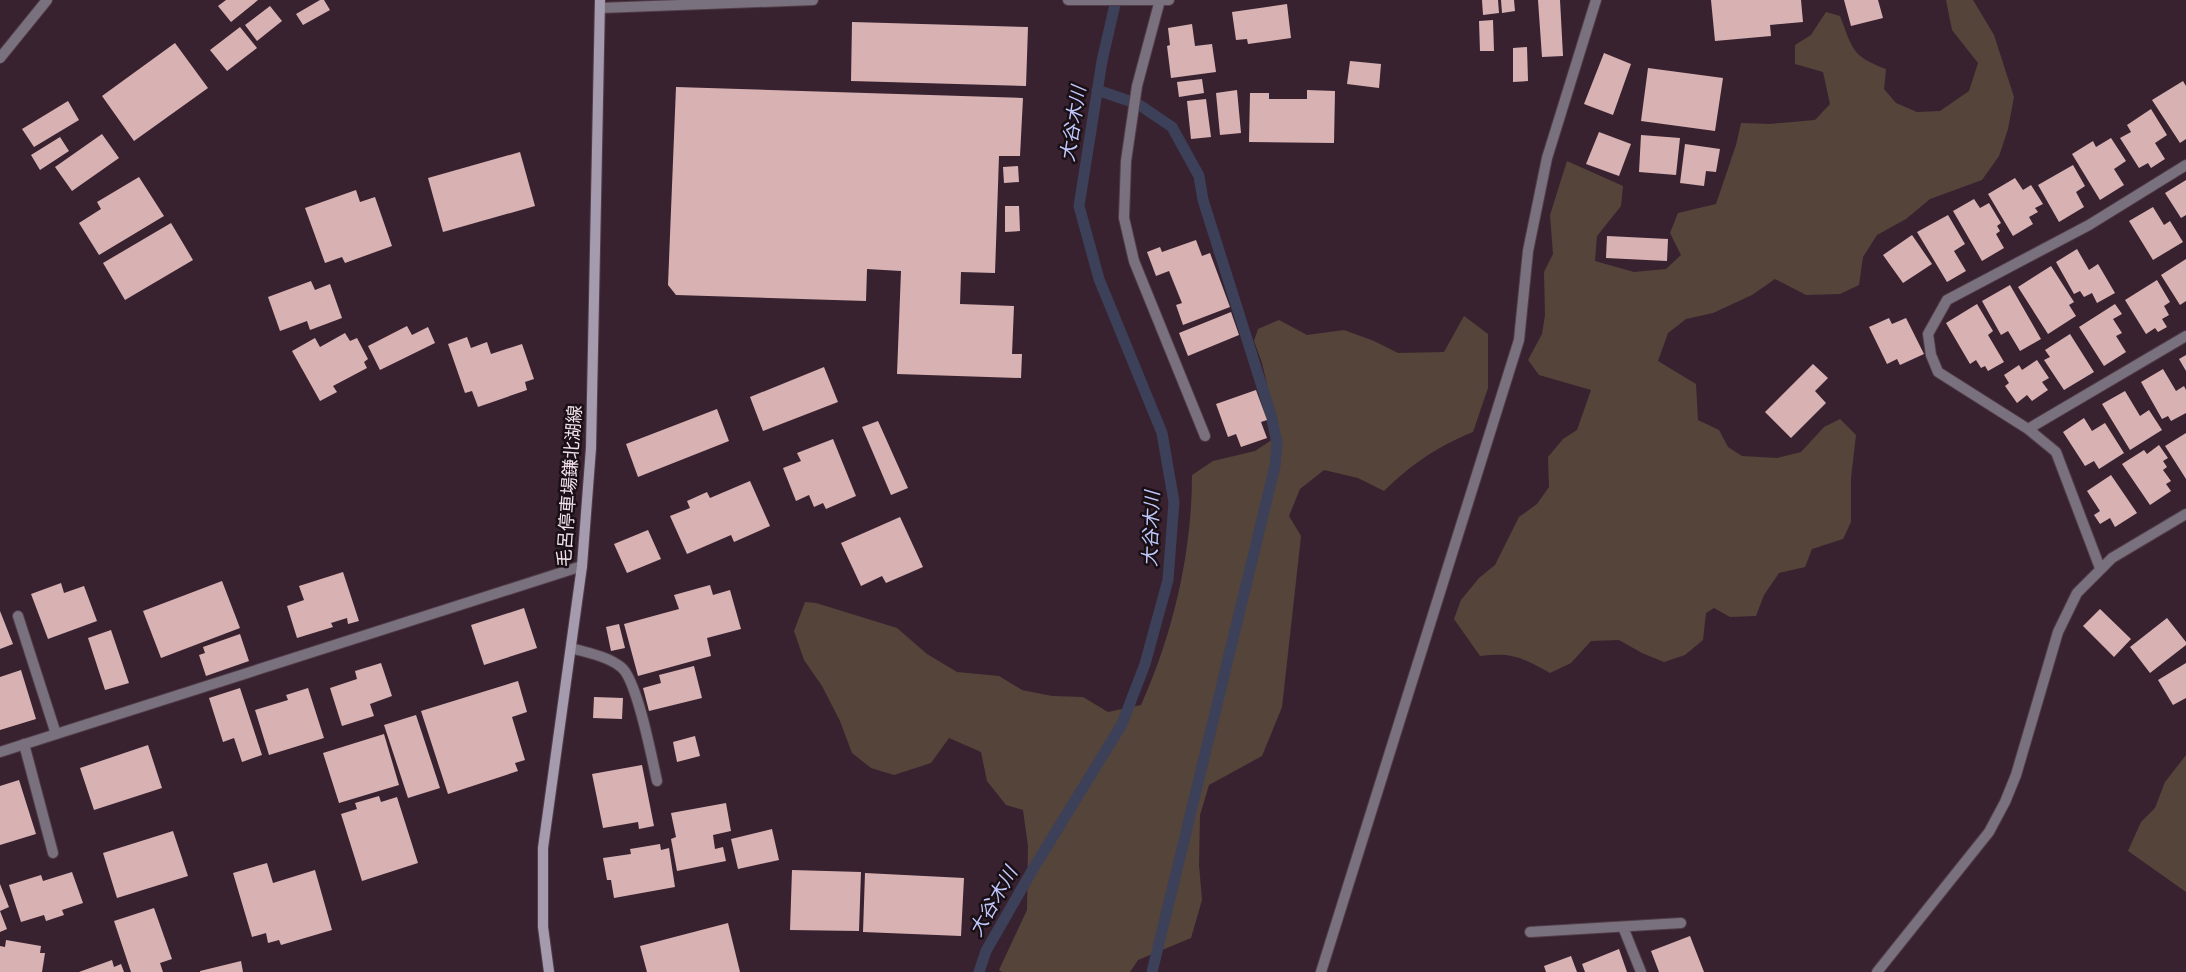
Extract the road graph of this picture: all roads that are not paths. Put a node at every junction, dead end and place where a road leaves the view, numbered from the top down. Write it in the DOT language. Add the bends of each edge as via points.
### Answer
graph roads {
  1 [pos="47,0"];
  2 [pos="813,0"];
  3 [pos="1068,0"];
  4 [pos="1091,0"];
  5 [pos="1140,0"];
  6 [pos="1160,0"];
  7 [pos="1169,0"];
  8 [pos="1596,0"];
  9 [pos="600,4"];
  10 [pos="0,58"];
  11 [pos="2186,165"];
  12 [pos="2186,336"];
  13 [pos="2028,429"];
  14 [pos="1205,436"];
  15 [pos="2186,514"];
  16 [pos="582,566"];
  17 [pos="2100,568"];
  18 [pos="18,616"];
  19 [pos="571,648"];
  20 [pos="56,734"];
  21 [pos="24,744"];
  22 [pos="0,752"];
  23 [pos="657,781"];
  24 [pos="53,853"];
  25 [pos="1681,923"];
  26 [pos="1624,927"];
  27 [pos="1530,932"];
  28 [pos="549,972"];
  29 [pos="1321,972"];
  30 [pos="1641,972"];
  31 [pos="1877,972"];
  1 -- 10 [label="street"];
  2 -- 9 [label="street"];
  3 -- 4 [label="street"];
  4 -- 5 [label="street"];
  5 -- 6 [label="street"];
  6 -- 7 [label="street"];
  6 -- 14 [label="street" via="1137,86 1126,161 1124,218 1134,261"];
  8 -- 29 [label="street" via="1547,158 1528,251 1519,340"];
  9 -- 16 [label="main road, 毛呂停車場鎌北湖線" via="591,448"];
  11 -- 13 [label="street" via="2089,225 1947,300 1928,334 1938,372"];
  12 -- 13 [label="street"];
  13 -- 17 [label="street" via="2056,452"];
  15 -- 17 [label="street"];
  16 -- 19 [label="main road, 毛呂停車場鎌北湖線"];
  16 -- 20 [label="street"];
  17 -- 31 [label="street" via="2077,593 2058,632 2016,775 1989,832"];
  18 -- 20 [label="street"];
  19 -- 23 [label="street" via="608,658 624,668 638,702"];
  19 -- 28 [label="main road, 毛呂停車場鎌北湖線" via="543,848 543,927"];
  20 -- 21 [label="street"];
  21 -- 22 [label="street"];
  21 -- 24 [label="street"];
  25 -- 26 [label="street"];
  26 -- 27 [label="street"];
  26 -- 30 [label="street"];
}
